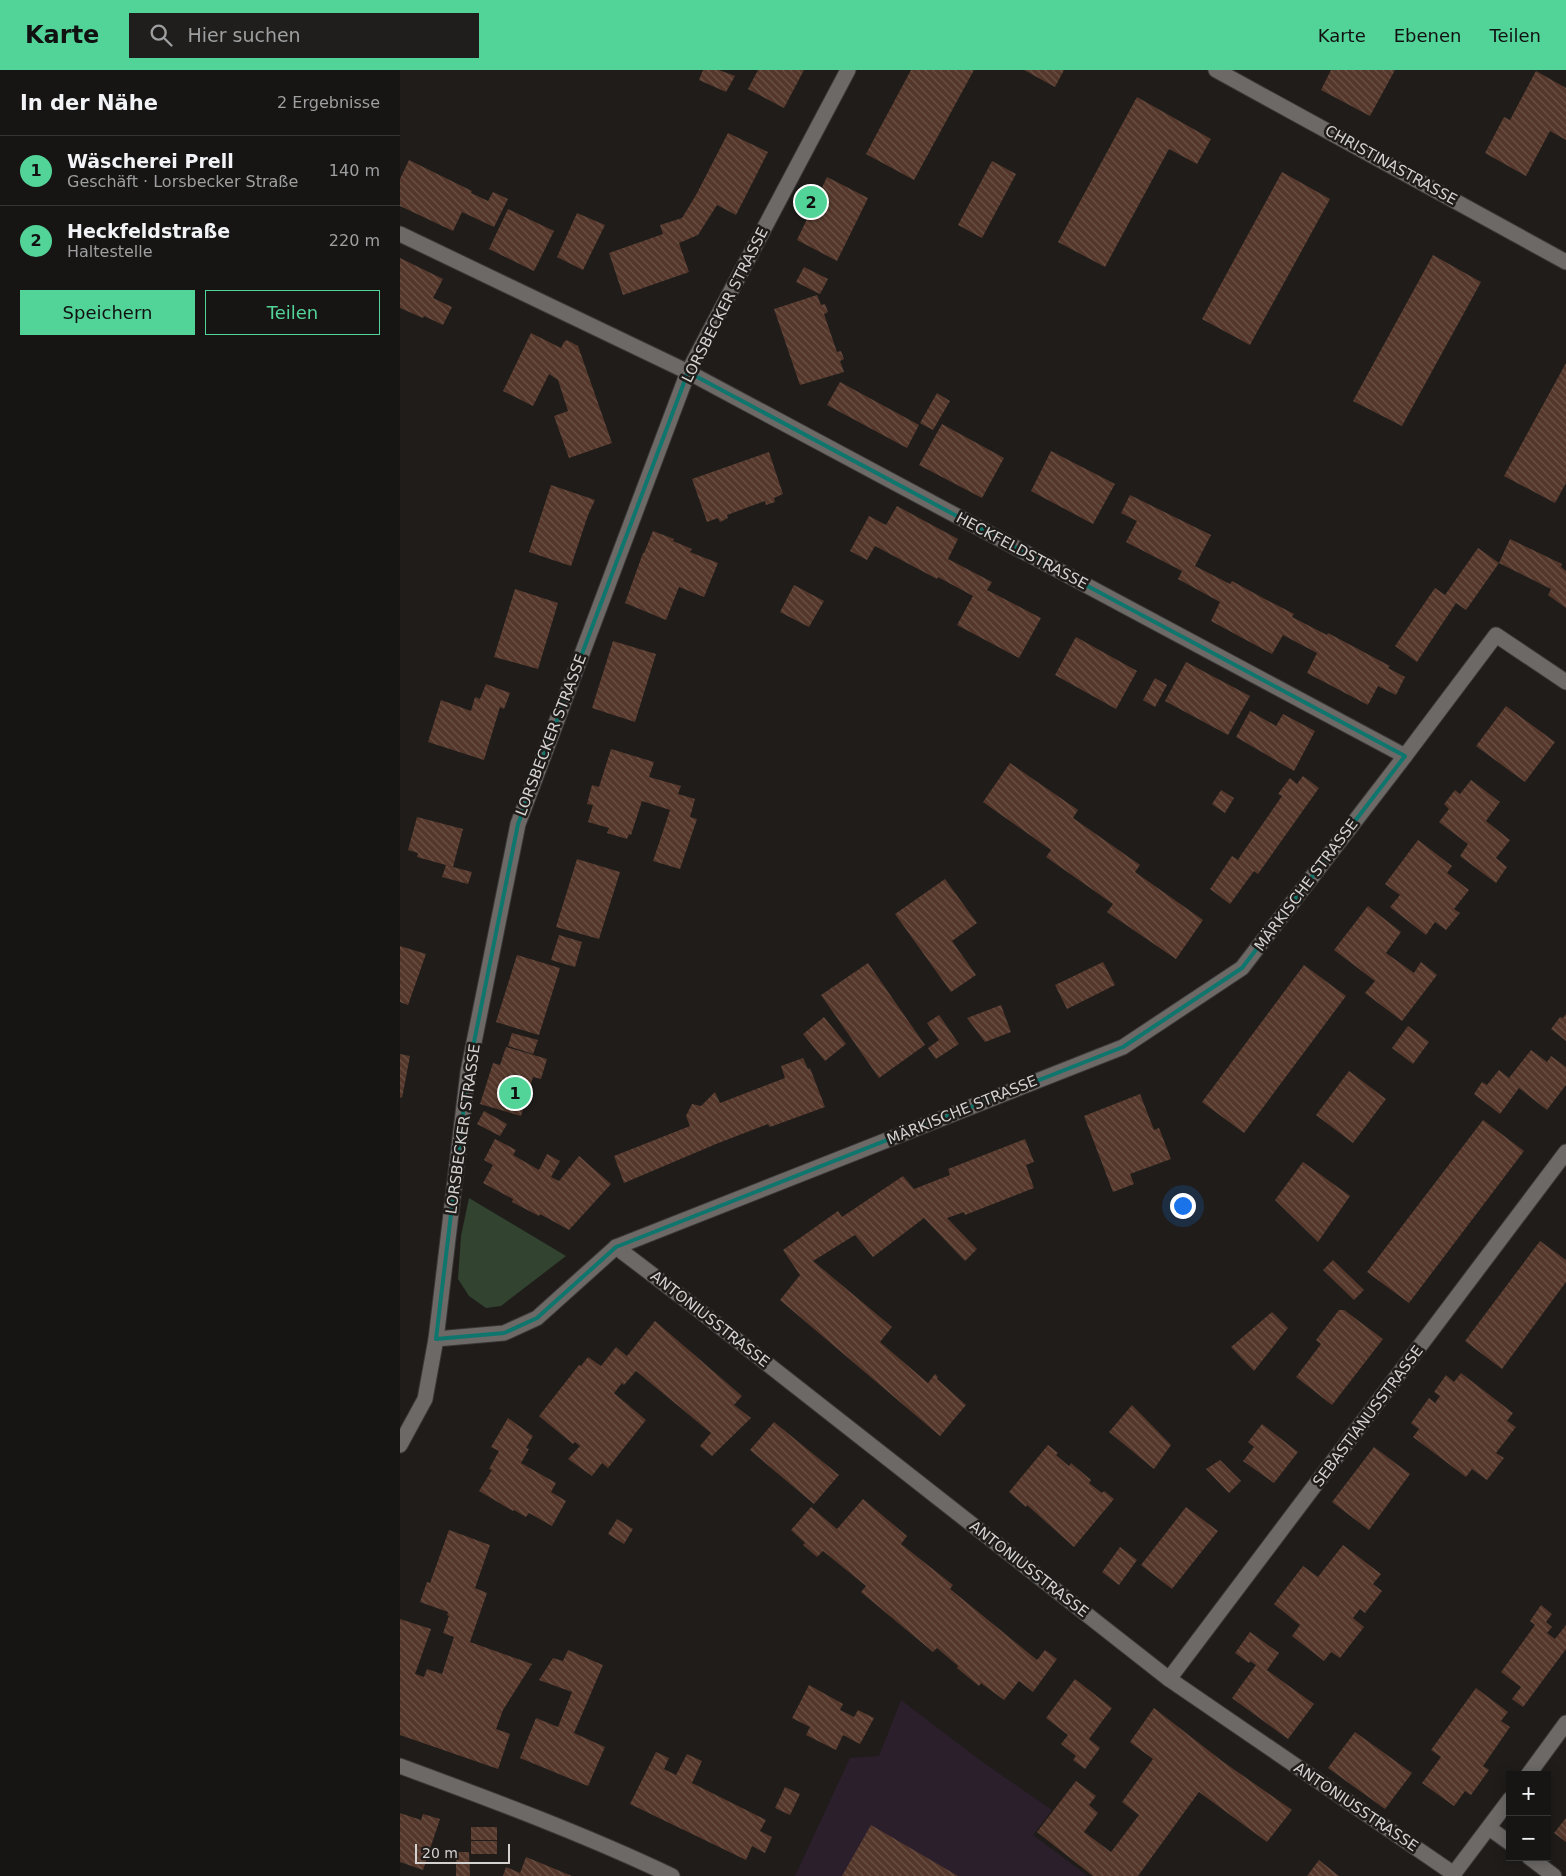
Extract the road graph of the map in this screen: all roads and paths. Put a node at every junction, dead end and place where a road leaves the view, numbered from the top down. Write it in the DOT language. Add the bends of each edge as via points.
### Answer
graph roads {
  1 [pos="848,70"];
  2 [pos="1216,70"];
  3 [pos="400,234"];
  4 [pos="1566,262"];
  5 [pos="688,372"];
  6 [pos="1566,682"];
  7 [pos="1405,756"];
  8 [pos="1566,1152"];
  9 [pos="616,1247"];
  10 [pos="436,1339"];
  11 [pos="400,1445"];
  12 [pos="1169,1679"];
  13 [pos="1566,1723"];
  14 [pos="400,1766"];
  15 [pos="1531,1771"];
  16 [pos="1506,1805"];
  17 [pos="1489,1828"];
  18 [pos="1506,1840"];
  19 [pos="1534,1861"];
  20 [pos="1453,1875"];
  21 [pos="672,1876"];
  22 [pos="1554,1876"];
  1 -- 5 [label="street, LORSBECKER STRASSE"];
  2 -- 4 [label="street, CHRISTINASTRASSE"];
  3 -- 5 [label="street, HECKFELDSTRASSE"];
  5 -- 7 [label="street, HECKFELDSTRASSE"];
  5 -- 10 [label="street, LORSBECKER STRASSE" via="518,824 468,1072"];
  6 -- 7 [label="street" via="1496,635"];
  7 -- 9 [label="street, MÄRKISCHE STRASSE" via="1242,968 1123,1046"];
  8 -- 12 [label="street, SEBASTIANUSSTRASSE"];
  9 -- 10 [label="street, MÄRKISCHE STRASSE" via="537,1318 504,1333"];
  9 -- 12 [label="street, ANTONIUSSTRASSE"];
  10 -- 11 [label="street, LORSBECKER STRASSE" via="426,1399"];
  12 -- 20 [label="street, ANTONIUSSTRASSE"];
  13 -- 15 [label="street"];
  14 -- 21 [label="street" via="525,1812"];
  16 -- 17 [label="street"];
  17 -- 18 [label="street"];
  17 -- 20 [label="street"];
  19 -- 22 [label="street"];
}
